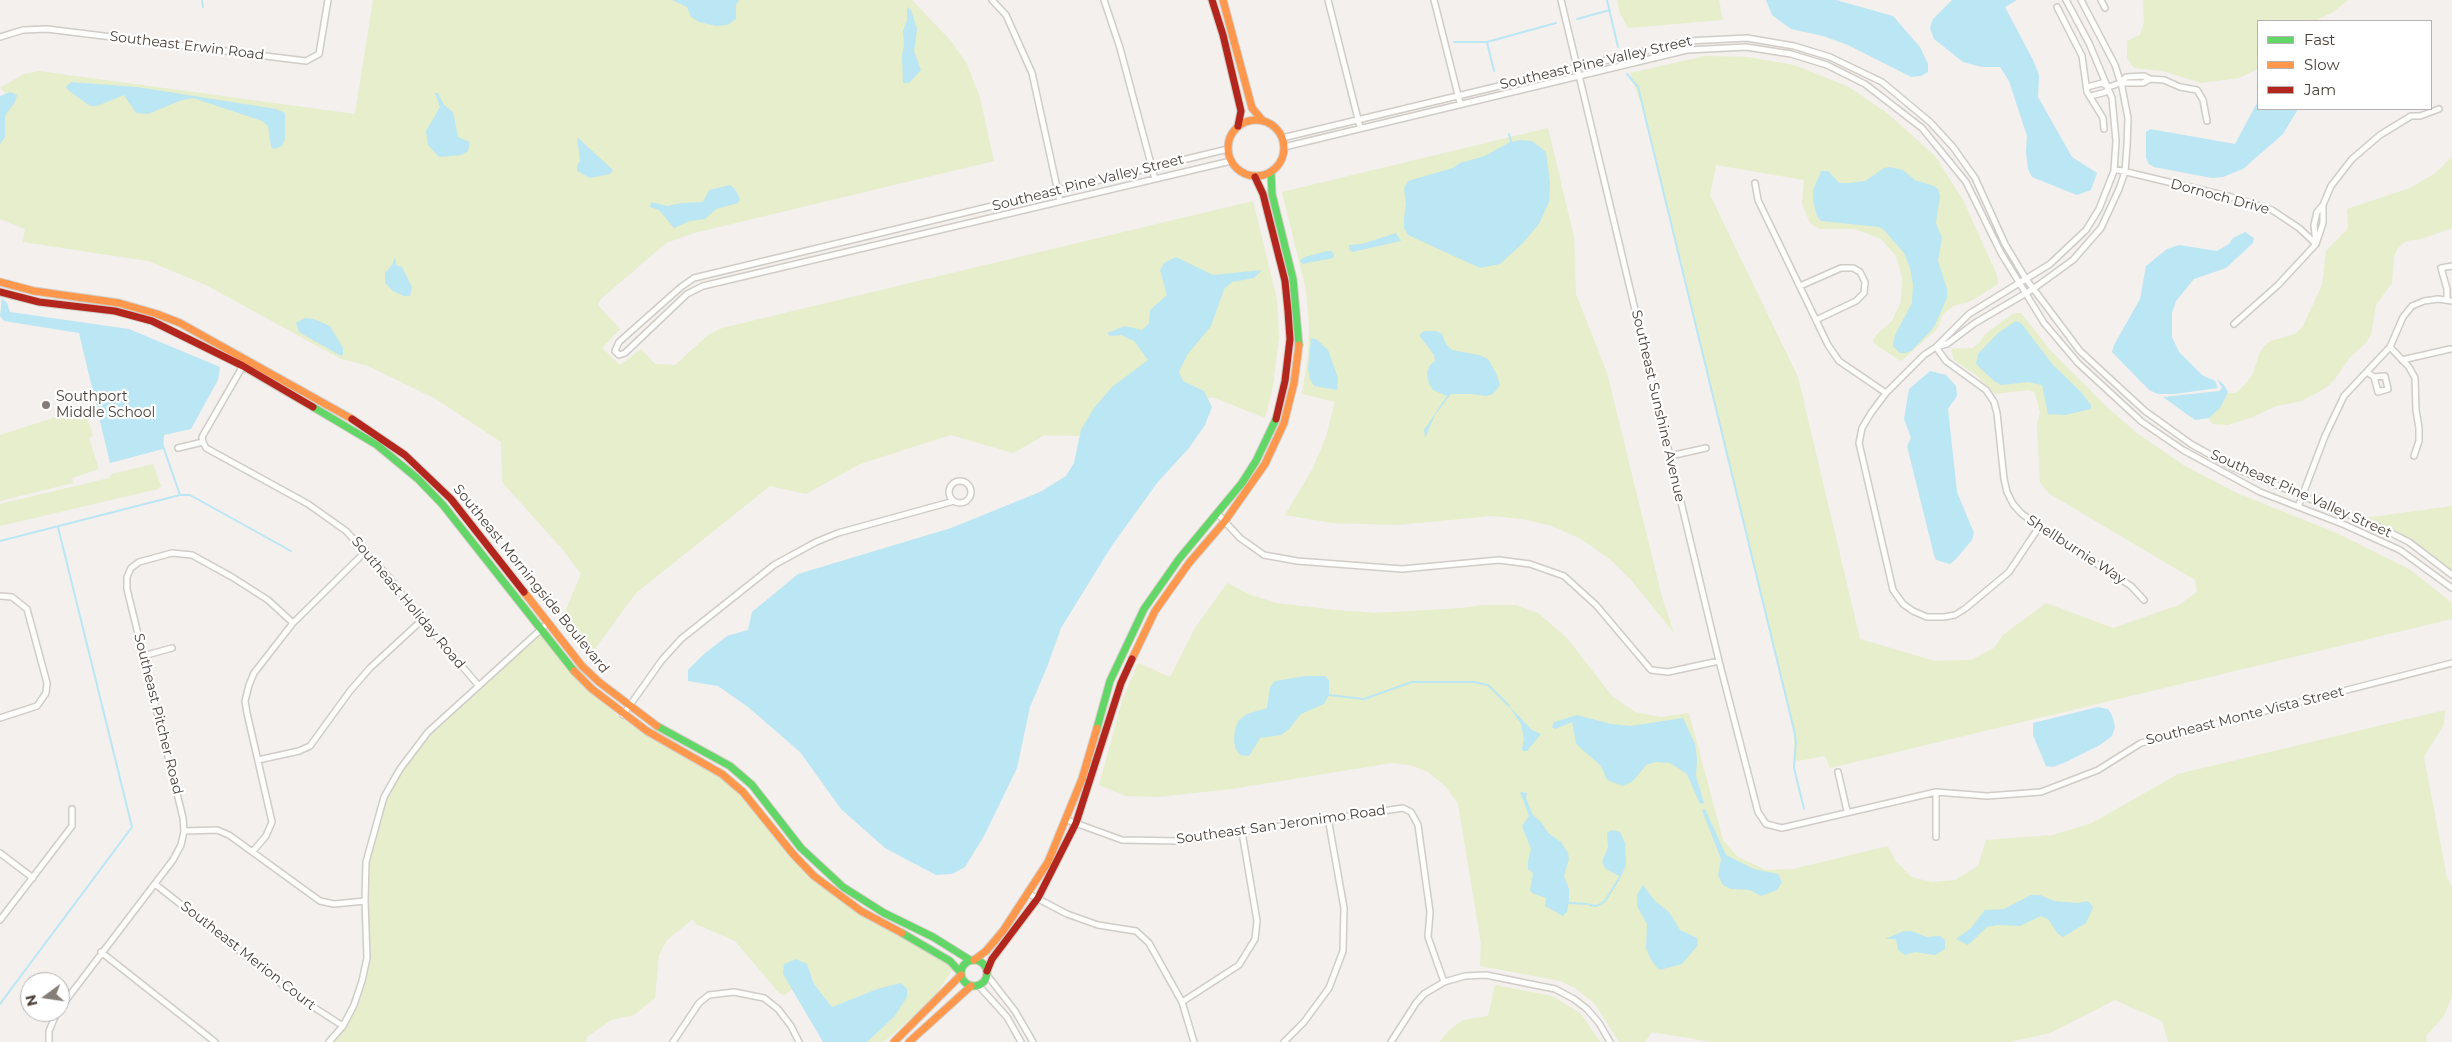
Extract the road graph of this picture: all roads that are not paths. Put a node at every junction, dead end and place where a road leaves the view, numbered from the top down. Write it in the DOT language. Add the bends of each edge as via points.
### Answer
graph roads {
  1 [pos="328,0"];
  2 [pos="992,0"];
  3 [pos="1104,0"];
  4 [pos="1212,0"];
  5 [pos="1223,0"];
  6 [pos="1328,0"];
  7 [pos="1434,0"];
  8 [pos="1561,0"];
  9 [pos="2076,0"];
  10 [pos="2081,0"];
  11 [pos="2101,0"];
  12 [pos="2068,2"];
  13 [pos="2057,7"];
  14 [pos="2105,8"];
  15 [pos="0,37"];
  16 [pos="1236,41"];
  17 [pos="1226,44"];
  18 [pos="1578,66"];
  19 [pos="1579,74"];
  20 [pos="2120,83"];
  21 [pos="2087,87"];
  22 [pos="2109,87"];
  23 [pos="1458,95"];
  24 [pos="2091,96"];
  25 [pos="1460,103"];
  26 [pos="2440,109"];
  27 [pos="2410,110"];
  28 [pos="2411,116"];
  29 [pos="1359,119"];
  30 [pos="1263,121"];
  31 [pos="2207,121"];
  32 [pos="1238,126"];
  33 [pos="1360,128"];
  34 [pos="2104,129"];
  35 [pos="1282,138"];
  36 [pos="1284,148"];
  37 [pos="1228,149"];
  38 [pos="1231,161"];
  39 [pos="1152,167"];
  40 [pos="2114,169"];
  41 [pos="1272,172"];
  42 [pos="2125,172"];
  43 [pos="1255,176"];
  44 [pos="1155,179"];
  45 [pos="1755,183"];
  46 [pos="1058,190"];
  47 [pos="1060,201"];
  48 [pos="949,216"];
  49 [pos="951,226"];
  50 [pos="842,242"];
  51 [pos="2316,244"];
  52 [pos="844,252"];
  53 [pos="2452,266"];
  54 [pos="730,269"];
  55 [pos="735,278"];
  56 [pos="2026,279"];
  57 [pos="2452,280"];
  58 [pos="0,282"];
  59 [pos="2445,282"];
  60 [pos="2018,284"];
  61 [pos="1800,286"];
  62 [pos="2033,290"];
  63 [pos="0,292"];
  64 [pos="40,292"];
  65 [pos="2025,294"];
  66 [pos="2449,300"];
  67 [pos="39,302"];
  68 [pos="142,309"];
  69 [pos="139,317"];
  70 [pos="1816,320"];
  71 [pos="2234,324"];
  72 [pos="1936,347"];
  73 [pos="2390,347"];
  74 [pos="2450,349"];
  75 [pos="2402,360"];
  76 [pos="245,363"];
  77 [pos="2367,372"];
  78 [pos="2374,377"];
  79 [pos="1886,393"];
  80 [pos="323,402"];
  81 [pos="318,409"];
  82 [pos="202,442"];
  83 [pos="178,448"];
  84 [pos="1706,448"];
  85 [pos="405,455"];
  86 [pos="1670,456"];
  87 [pos="2414,456"];
  88 [pos="399,462"];
  89 [pos="2302,497"];
  90 [pos="954,501"];
  91 [pos="2298,507"];
  92 [pos="1217,513"];
  93 [pos="1225,521"];
  94 [pos="2039,527"];
  95 [pos="480,537"];
  96 [pos="472,542"];
  97 [pos="366,550"];
  98 [pos="2452,575"];
  99 [pos="2452,588"];
  100 [pos="0,596"];
  101 [pos="2144,600"];
  102 [pos="422,620"];
  103 [pos="293,623"];
  104 [pos="548,623"];
  105 [pos="541,629"];
  106 [pos="172,648"];
  107 [pos="143,656"];
  108 [pos="1719,661"];
  109 [pos="2452,663"];
  110 [pos="479,686"];
  111 [pos="629,707"];
  112 [pos="623,715"];
  113 [pos="0,718"];
  114 [pos="258,760"];
  115 [pos="725,763"];
  116 [pos="718,772"];
  117 [pos="1838,772"];
  118 [pos="1936,792"];
  119 [pos="72,809"];
  120 [pos="1847,811"];
  121 [pos="1758,812"];
  122 [pos="1328,818"];
  123 [pos="1067,820"];
  124 [pos="1076,823"];
  125 [pos="184,831"];
  126 [pos="1242,832"];
  127 [pos="1936,837"];
  128 [pos="801,848"];
  129 [pos="253,851"];
  130 [pos="0,853"];
  131 [pos="793,854"];
  132 [pos="33,878"];
  133 [pos="155,884"];
  134 [pos="1029,894"];
  135 [pos="1038,898"];
  136 [pos="365,901"];
  137 [pos="884,913"];
  138 [pos="0,920"];
  139 [pos="880,921"];
  140 [pos="102,952"];
  141 [pos="972,960"];
  142 [pos="986,973"];
  143 [pos="961,974"];
  144 [pos="1444,982"];
  145 [pos="974,986"];
  146 [pos="70,995"];
  147 [pos="1182,1002"];
  148 [pos="1017,1014"];
  149 [pos="1008,1020"];
  150 [pos="53,1022"];
  151 [pos="343,1026"];
  152 [pos="797,1041"];
  153 [pos="49,1042"];
  154 [pos="215,1042"];
  155 [pos="329,1042"];
  156 [pos="673,1042"];
  157 [pos="894,1042"];
  158 [pos="909,1042"];
  159 [pos="1021,1042"];
  160 [pos="1033,1042"];
  161 [pos="1194,1042"];
  162 [pos="1284,1042"];
  163 [pos="1391,1042"];
  164 [pos="1610,1042"];
  1 -- 15 [label="street, Southeast Erwin Road" via="319,54 306,61 47,29 23,30"];
  2 -- 46 [label="street" via="1006,15 1032,73"];
  3 -- 39 [label="street"];
  4 -- 17 [label="street"];
  5 -- 16 [label="street"];
  6 -- 29 [label="street"];
  7 -- 23 [label="street"];
  8 -- 18 [label="street, Southeast Sunshine Avenue"];
  9 -- 12 [label="street"];
  10 -- 20 [label="street" via="2115,65"];
  11 -- 14 [label="street"];
  12 -- 22 [label="street"];
  13 -- 21 [label="street" via="2082,56"];
  16 -- 17 [label="street"];
  16 -- 30 [label="street" via="1252,108"];
  17 -- 32 [label="street" via="1241,111"];
  18 -- 19 [label="street, Southeast Sunshine Avenue"];
  18 -- 23 [label="street, Southeast Pine Valley Street"];
  18 -- 56 [label="street, Southeast Pine Valley Street" via="1670,44 1720,38 1747,38 1794,46 1830,57 1882,82 1909,103 1953,147 1974,178 2005,244"];
  19 -- 25 [label="street, Southeast Pine Valley Street"];
  19 -- 60 [label="street, Southeast Pine Valley Street" via="1662,55 1719,47 1775,51 1827,65 1865,84 1922,128 1966,182"];
  19 -- 86 [label="street, Southeast Sunshine Avenue"];
  20 -- 22 [label="street"];
  20 -- 31 [label="street" via="2164,80 2198,90"];
  20 -- 42 [label="street" via="2128,118"];
  21 -- 22 [label="street" via="2102,83"];
  21 -- 24 [label="street"];
  22 -- 24 [label="street" via="2106,92"];
  22 -- 40 [label="street" via="2116,141"];
  23 -- 25 [label="street"];
  23 -- 29 [label="street, Southeast Pine Valley Street"];
  24 -- 34 [label="street" via="2103,118"];
  25 -- 33 [label="street, Southeast Pine Valley Street"];
  26 -- 28 [label="street"];
  27 -- 28 [label="street"];
  28 -- 51 [label="street" via="2380,134 2352,159 2331,186 2323,205 2323,223"];
  29 -- 33 [label="street"];
  29 -- 35 [label="street, Southeast Pine Valley Street"];
  30 -- 32 [label="street" via="1255,120"];
  30 -- 35 [label="street" via="1278,130"];
  32 -- 37 [label="street" via="1229,140"];
  33 -- 36 [label="street, Southeast Pine Valley Street"];
  35 -- 36 [label="street"];
  36 -- 41 [label="street" via="1279,166"];
  37 -- 38 [label="street"];
  37 -- 39 [label="street, Southeast Pine Valley Street"];
  38 -- 43 [label="street" via="1241,172"];
  38 -- 44 [label="street, Southeast Pine Valley Street"];
  39 -- 44 [label="street"];
  39 -- 46 [label="street, Southeast Pine Valley Street"];
  40 -- 42 [label="street, Dornoch Drive"];
  40 -- 56 [label="street" via="2099,209 2086,230 2050,264"];
  41 -- 43 [label="street"];
  41 -- 93 [label="street" via="1272,194 1298,309 1299,341 1294,383 1284,423 1265,464"];
  42 -- 51 [label="street, Dornoch Drive" via="2272,210"];
  42 -- 62 [label="street" via="2101,228 2073,260"];
  43 -- 92 [label="street" via="1263,194 1284,281 1290,339 1276,421 1246,476"];
  44 -- 47 [label="street, Southeast Pine Valley Street"];
  45 -- 61 [label="street" via="1758,200"];
  46 -- 47 [label="street"];
  46 -- 48 [label="street, Southeast Pine Valley Street"];
  47 -- 49 [label="street, Southeast Pine Valley Street"];
  48 -- 49 [label="street"];
  48 -- 50 [label="street, Southeast Pine Valley Street"];
  49 -- 52 [label="street, Southeast Pine Valley Street"];
  50 -- 52 [label="street"];
  50 -- 54 [label="street, Southeast Pine Valley Street"];
  51 -- 71 [label="street" via="2278,285"];
  52 -- 55 [label="street, Southeast Pine Valley Street"];
  53 -- 59 [label="street" via="2441,268"];
  54 -- 55 [label="street"];
  54 -- 55 [label="street, Southeast Pine Valley Street" via="688,282 619,342 614,349 616,354 621,355 687,294 702,286"];
  56 -- 60 [label="street"];
  56 -- 62 [label="street, Southeast Pine Valley Street"];
  57 -- 59 [label="street"];
  58 -- 64 [label="street, Southeast Morningside Boulevard"];
  59 -- 66 [label="street"];
  60 -- 65 [label="street, Southeast Pine Valley Street"];
  60 -- 72 [label="street" via="1969,314"];
  61 -- 70 [label="street"];
  61 -- 70 [label="street" via="1841,268 1860,272 1865,282 1864,293 1856,301"];
  62 -- 65 [label="street"];
  62 -- 89 [label="street, Southeast Pine Valley Street" via="2080,351 2145,411 2190,444 2232,467"];
  63 -- 67 [label="street, Southeast Morningside Boulevard"];
  64 -- 67 [label="street"];
  64 -- 68 [label="street, Southeast Morningside Boulevard"];
  65 -- 72 [label="street" via="1975,323 1947,344"];
  65 -- 91 [label="street, Southeast Pine Valley Street" via="2044,323 2078,363 2142,422 2223,474"];
  66 -- 73 [label="street" via="2424,301 2412,306"];
  67 -- 69 [label="street, Southeast Morningside Boulevard"];
  68 -- 69 [label="street"];
  68 -- 76 [label="street, Southeast Morningside Boulevard" via="180,323"];
  69 -- 76 [label="street, Southeast Morningside Boulevard"];
  70 -- 79 [label="street" via="1839,361"];
  72 -- 79 [label="street"];
  72 -- 94 [label="street, Shellburnie Way" via="1946,361 1986,390 1994,402 2007,492 2021,513"];
  73 -- 75 [label="street"];
  73 -- 77 [label="street"];
  74 -- 75 [label="street"];
  75 -- 87 [label="street" via="2415,378 2417,392 2419,441"];
  76 -- 80 [label="street, Southeast Morningside Boulevard"];
  76 -- 81 [label="street, Southeast Morningside Boulevard"];
  76 -- 82 [label="street"];
  77 -- 78 [label="street"];
  77 -- 89 [label="street" via="2344,396"];
  79 -- 94 [label="street" via="1862,428 1859,442 1889,576 1893,590 1903,604 1927,616 1944,617 1966,608 2009,572"];
  80 -- 81 [label="street"];
  80 -- 85 [label="street, Southeast Morningside Boulevard" via="368,428"];
  81 -- 88 [label="street, Southeast Morningside Boulevard" via="361,434"];
  82 -- 83 [label="street"];
  82 -- 97 [label="street, Southeast Holiday Road" via="206,448 320,512"];
  84 -- 86 [label="street"];
  85 -- 88 [label="street"];
  85 -- 95 [label="street, Southeast Morningside Boulevard" via="451,499"];
  86 -- 108 [label="street, Southeast Sunshine Avenue"];
  88 -- 96 [label="street, Southeast Morningside Boulevard" via="443,505"];
  89 -- 91 [label="street"];
  89 -- 98 [label="street, Southeast Pine Valley Street" via="2409,542"];
  90 -- 90 [label="street" via="949,492 952,485 962,481 968,484 972,490 968,501"];
  90 -- 111 [label="street" via="838,533 774,565 681,639"];
  91 -- 99 [label="street, Southeast Pine Valley Street" via="2400,550"];
  92 -- 93 [label="street"];
  92 -- 123 [label="street" via="1178,559 1144,609 1110,681"];
  93 -- 108 [label="street" via="1240,538 1264,555 1296,561 1402,569 1499,560 1530,564 1564,576 1596,605 1651,670 1668,672"];
  93 -- 124 [label="street" via="1189,563 1155,611 1121,683"];
  94 -- 101 [label="street, Shellburnie Way" via="2131,586"];
  95 -- 96 [label="street"];
  95 -- 104 [label="street, Southeast Morningside Boulevard"];
  96 -- 105 [label="street, Southeast Morningside Boulevard"];
  97 -- 102 [label="street, Southeast Holiday Road"];
  97 -- 103 [label="street"];
  100 -- 113 [label="street" via="20,600 27,608 47,683 46,693 37,706"];
  102 -- 110 [label="street, Southeast Holiday Road"];
  102 -- 114 [label="street" via="370,668 310,746"];
  103 -- 107 [label="street, Southeast Pitcher Road" via="268,600 232,577 192,556 172,553 139,562 127,577"];
  103 -- 114 [label="street" via="254,674 245,695"];
  104 -- 105 [label="street"];
  104 -- 111 [label="street, Southeast Morningside Boulevard" via="582,666"];
  105 -- 110 [label="street"];
  105 -- 112 [label="street, Southeast Morningside Boulevard" via="575,672"];
  106 -- 107 [label="street"];
  107 -- 125 [label="street, Southeast Pitcher Road"];
  108 -- 121 [label="street, Southeast Sunshine Avenue"];
  109 -- 118 [label="street, Southeast Monte Vista Street" via="2141,743 2098,770 2041,792 1987,796"];
  110 -- 136 [label="street" via="428,732 384,797 366,862"];
  111 -- 112 [label="street"];
  111 -- 115 [label="street, Southeast Morningside Boulevard" via="652,724"];
  112 -- 116 [label="street, Southeast Morningside Boulevard"];
  114 -- 129 [label="street" via="272,822 266,836"];
  115 -- 116 [label="street"];
  115 -- 128 [label="street, Southeast Morningside Boulevard" via="752,785"];
  116 -- 131 [label="street, Southeast Morningside Boulevard" via="743,792"];
  117 -- 120 [label="street"];
  118 -- 120 [label="street, Southeast Monte Vista Street"];
  118 -- 127 [label="street"];
  119 -- 132 [label="street" via="72,826"];
  120 -- 121 [label="street, Southeast Monte Vista Street" via="1782,828 1766,824"];
  122 -- 126 [label="street, Southeast San Jeronimo Road"];
  122 -- 144 [label="street, Southeast San Jeronimo Road" via="1392,808 1411,812 1418,825 1426,878 1430,948"];
  122 -- 162 [label="street" via="1344,908 1343,951 1329,988 1304,1022"];
  123 -- 124 [label="street, Southeast San Jeronimo Road"];
  123 -- 134 [label="street"];
  124 -- 126 [label="street, Southeast San Jeronimo Road" via="1122,840 1179,841"];
  124 -- 135 [label="street"];
  125 -- 129 [label="street" via="224,832"];
  125 -- 133 [label="street" via="173,860"];
  126 -- 147 [label="street" via="1257,921 1255,940 1239,965"];
  128 -- 131 [label="street"];
  128 -- 137 [label="street, Southeast Morningside Boulevard" via="843,887"];
  129 -- 136 [label="street" via="320,901 334,904"];
  130 -- 132 [label="street"];
  131 -- 139 [label="street, Southeast Morningside Boulevard" via="836,893"];
  132 -- 138 [label="street"];
  133 -- 140 [label="street"];
  133 -- 151 [label="street, Southeast Merion Court" via="298,997"];
  134 -- 135 [label="street"];
  134 -- 141 [label="street" via="991,944"];
  135 -- 142 [label="street" via="992,959"];
  135 -- 147 [label="street" via="1067,914 1098,925 1136,931 1149,943"];
  136 -- 151 [label="street" via="367,958 354,1005"];
  137 -- 139 [label="street"];
  137 -- 141 [label="street, Southeast Morningside Boulevard"];
  139 -- 143 [label="street, Southeast Morningside Boulevard" via="926,946"];
  140 -- 146 [label="street"];
  140 -- 154 [label="street"];
  141 -- 142 [label="street" via="982,963"];
  141 -- 143 [label="street" via="963,966"];
  142 -- 145 [label="street" via="984,980"];
  142 -- 148 [label="street"];
  143 -- 145 [label="street" via="963,980"];
  143 -- 157 [label="street"];
  144 -- 163 [label="street" via="1416,1003"];
  144 -- 164 [label="street" via="1486,975 1555,989 1587,1009"];
  145 -- 149 [label="street"];
  145 -- 158 [label="street"];
  147 -- 161 [label="street"];
  148 -- 149 [label="street"];
  148 -- 160 [label="street"];
  149 -- 159 [label="street"];
  150 -- 153 [label="street"];
  151 -- 155 [label="street"];
  152 -- 156 [label="street" via="778,1009 764,998 734,992 709,995 699,1003"];
}
